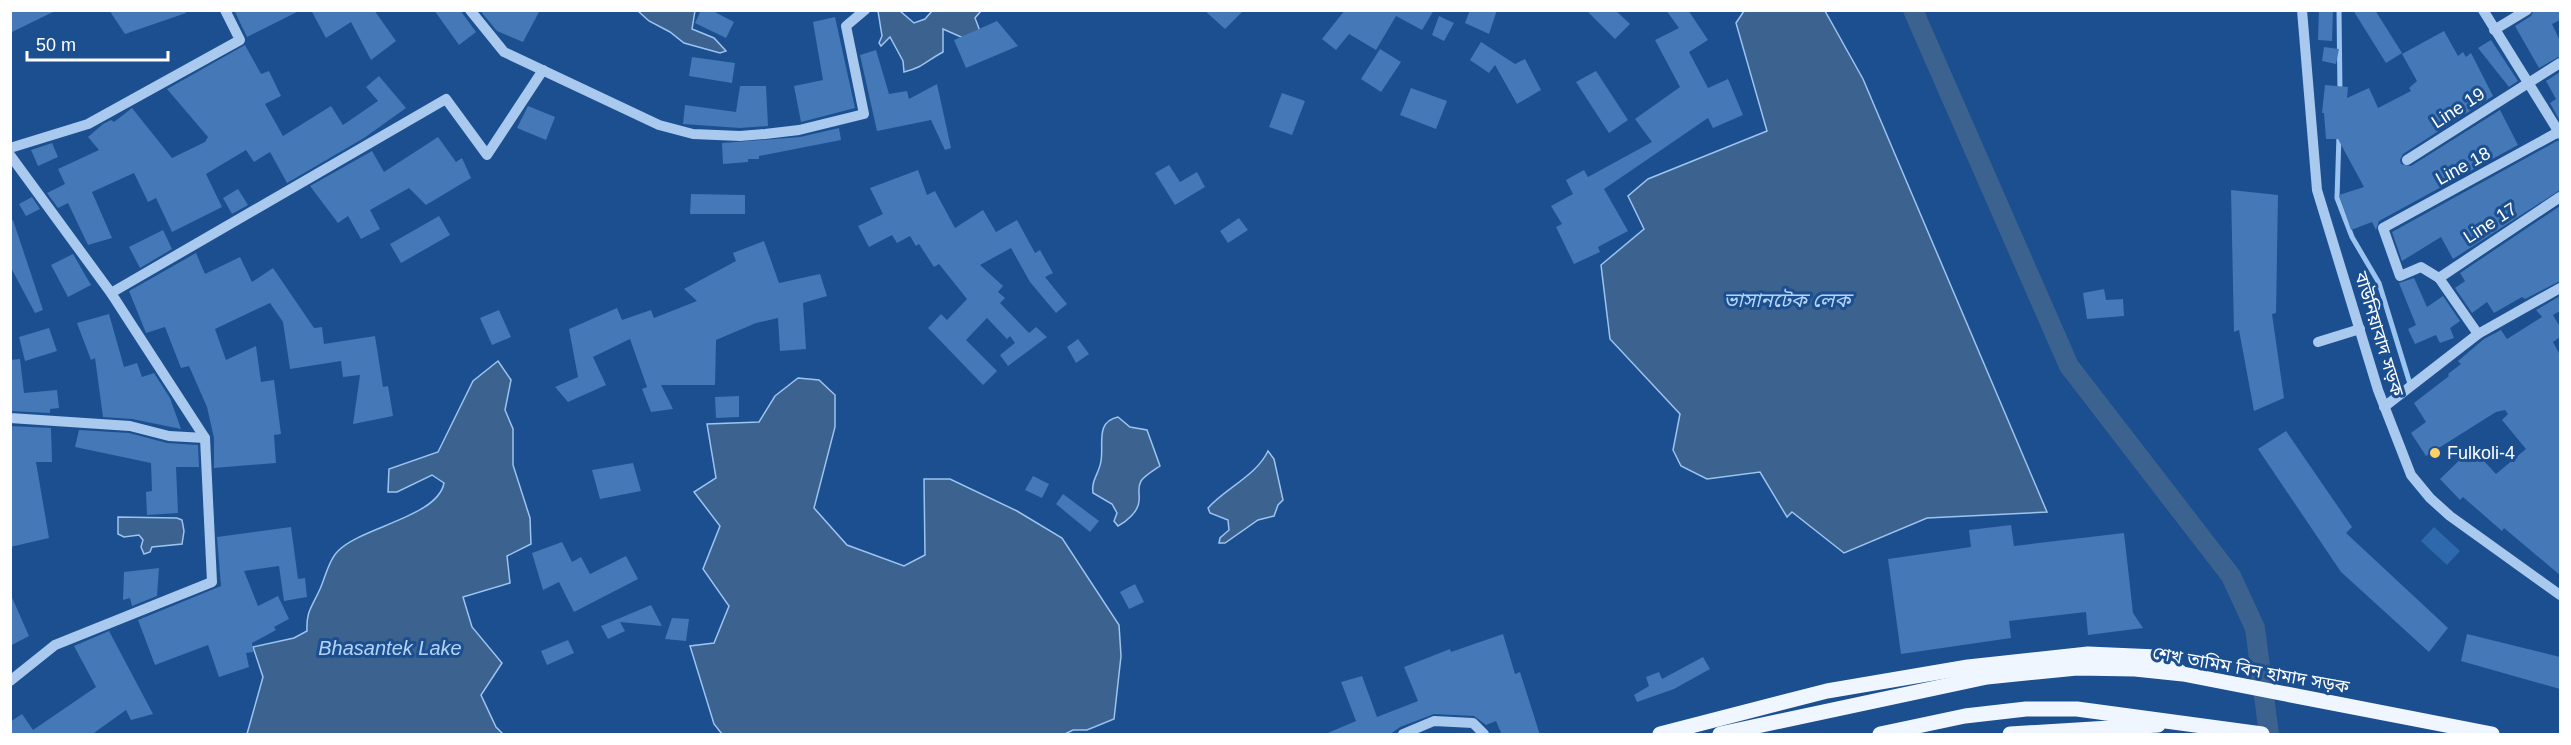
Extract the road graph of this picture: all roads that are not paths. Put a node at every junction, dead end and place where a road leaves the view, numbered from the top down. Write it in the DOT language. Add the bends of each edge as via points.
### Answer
graph roads {
  1 [pos="225,10"];
  2 [pos="470,10"];
  3 [pos="865,10"];
  4 [pos="2302,10"];
  5 [pos="2483,10"];
  6 [pos="2527,10"];
  7 [pos="2494,30"];
  8 [pos="2560,63"];
  9 [pos="543,70"];
  10 [pos="2527,84"];
  11 [pos="2560,132"];
  12 [pos="10,148"];
  13 [pos="10,155"];
  14 [pos="2407,160"];
  15 [pos="2560,197"];
  16 [pos="2439,278"];
  17 [pos="2560,288"];
  18 [pos="111,293"];
  19 [pos="2360,329"];
  20 [pos="2478,334"];
  21 [pos="2318,342"];
  22 [pos="2384,407"];
  23 [pos="10,418"];
  24 [pos="205,438"];
  25 [pos="2560,595"];
  26 [pos="2183,674"];
  27 [pos="10,681"];
  28 [pos="2175,721"];
  29 [pos="1403,735"];
  30 [pos="1484,735"];
  31 [pos="1660,735"];
  32 [pos="1720,735"];
  33 [pos="1880,735"];
  34 [pos="2010,735"];
  35 [pos="2262,735"];
  36 [pos="2492,735"];
  1 -- 12 [label="street" via="240,40 88,124"];
  2 -- 9 [label="street" via="504,52"];
  3 -- 9 [label="street" via="846,26 864,114 799,130 740,136 693,134 659,124"];
  4 -- 19 [label="street, বাউনিয়াবাদ সড়ক" via="2317,190"];
  5 -- 7 [label="street"];
  6 -- 7 [label="street"];
  7 -- 10 [label="street"];
  8 -- 10 [label="street, Line 19"];
  9 -- 18 [label="street" via="487,155 446,99"];
  10 -- 11 [label="street"];
  10 -- 14 [label="street, Line 19"];
  11 -- 16 [label="street, Line 18" via="2383,228 2400,276 2421,267"];
  13 -- 18 [label="street"];
  15 -- 16 [label="street, Line 17"];
  16 -- 20 [label="street"];
  17 -- 20 [label="street"];
  18 -- 24 [label="street"];
  19 -- 21 [label="street"];
  19 -- 22 [label="street, বাউনিয়াবাদ সড়ক"];
  20 -- 22 [label="street"];
  22 -- 25 [label="street, বাউনিয়াবাদ সড়ক" via="2411,475 2430,498"];
  23 -- 24 [label="street" via="130,426 169,436"];
  24 -- 27 [label="street" via="212,582 55,645"];
  26 -- 31 [label="main road" via="2157,657 2088,654 1978,666 1827,691"];
  26 -- 32 [label="main road, শেখ তামিম বিন হামাদ সড়ক" via="2077,668 1988,677"];
  26 -- 36 [label="main road, শেখ তামিম বিন হামাদ সড়ক"];
  28 -- 33 [label="main road" via="2077,709 2026,709 1965,716"];
  28 -- 34 [label="main road" via="2150,727"];
  28 -- 35 [label="main road"];
  29 -- 30 [label="street" via="1434,721 1473,723"];
}
